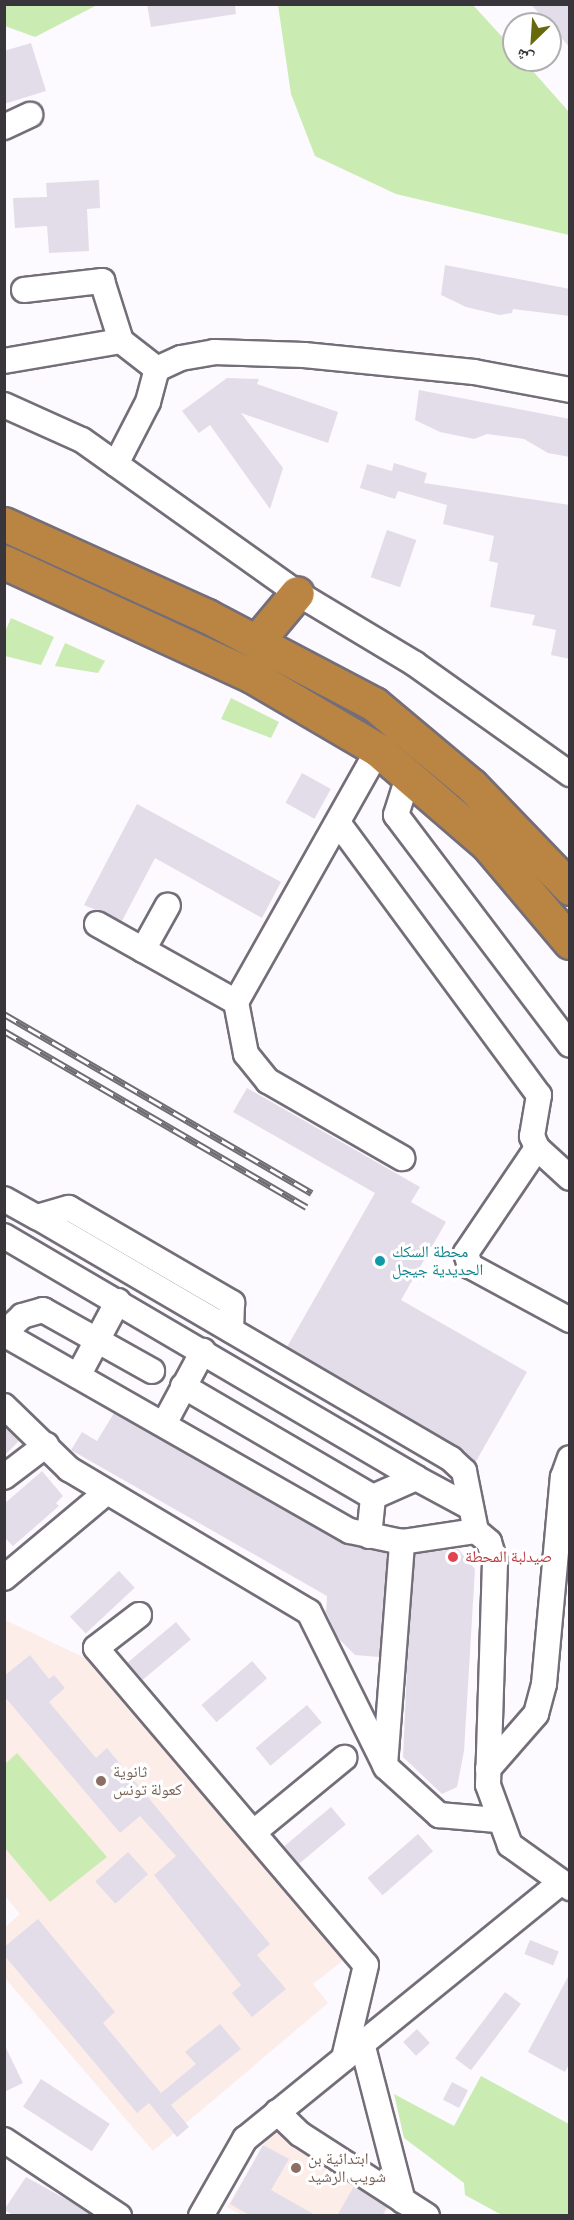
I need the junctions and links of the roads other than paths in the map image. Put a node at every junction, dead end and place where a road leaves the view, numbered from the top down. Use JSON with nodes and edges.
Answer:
{"nodes":[{"id":1,"x":30,"y":115,"type":"dead end"},
{"id":2,"x":4,"y":127,"type":"edge"},
{"id":3,"x":24,"y":290,"type":"dead end"},
{"id":4,"x":121,"y":341,"type":"junction"},
{"id":5,"x":4,"y":361,"type":"edge"},
{"id":6,"x":157,"y":369,"type":"junction"},
{"id":7,"x":570,"y":390,"type":"edge"},
{"id":8,"x":4,"y":405,"type":"edge"},
{"id":9,"x":116,"y":464,"type":"junction"},
{"id":10,"x":4,"y":524,"type":"edge"},
{"id":11,"x":4,"y":562,"type":"edge"},
{"id":12,"x":297,"y":593,"type":"junction"},
{"id":13,"x":257,"y":641,"type":"junction"},
{"id":14,"x":378,"y":750,"type":"junction"},
{"id":15,"x":409,"y":774,"type":"junction"},
{"id":16,"x":570,"y":774,"type":"edge"},
{"id":17,"x":339,"y":824,"type":"junction"},
{"id":18,"x":570,"y":888,"type":"edge"},
{"id":19,"x":168,"y":905,"type":"dead end"},
{"id":20,"x":97,"y":924,"type":"dead end"},
{"id":21,"x":570,"y":942,"type":"edge"},
{"id":22,"x":143,"y":950,"type":"junction"},
{"id":23,"x":236,"y":1002,"type":"junction"},
{"id":24,"x":570,"y":1045,"type":"edge"},
{"id":25,"x":537,"y":1148,"type":"junction"},
{"id":26,"x":402,"y":1158,"type":"dead end"},
{"id":27,"x":570,"y":1178,"type":"edge"},
{"id":28,"x":4,"y":1199,"type":"edge"},
{"id":29,"x":4,"y":1236,"type":"edge"},
{"id":30,"x":118,"y":1301,"type":"junction"},
{"id":31,"x":570,"y":1320,"type":"edge"},
{"id":32,"x":4,"y":1333,"type":"edge"},
{"id":33,"x":238,"y":1334,"type":"junction"},
{"id":34,"x":98,"y":1340,"type":"junction"},
{"id":35,"x":203,"y":1351,"type":"junction"},
{"id":36,"x":228,"y":1366,"type":"junction"},
{"id":37,"x":152,"y":1371,"type":"dead end"},
{"id":38,"x":78,"y":1376,"type":"junction"},
{"id":39,"x":183,"y":1386,"type":"junction"},
{"id":40,"x":4,"y":1406,"type":"edge"},
{"id":41,"x":164,"y":1424,"type":"junction"},
{"id":42,"x":46,"y":1445,"type":"junction"},
{"id":43,"x":569,"y":1460,"type":"edge"},
{"id":44,"x":4,"y":1477,"type":"edge"},
{"id":45,"x":416,"y":1478,"type":"junction"},
{"id":46,"x":107,"y":1492,"type":"junction"},
{"id":47,"x":374,"y":1497,"type":"junction"},
{"id":48,"x":468,"y":1506,"type":"junction"},
{"id":49,"x":476,"y":1531,"type":"junction"},
{"id":50,"x":369,"y":1536,"type":"junction"},
{"id":51,"x":402,"y":1542,"type":"junction"},
{"id":52,"x":563,"y":1552,"type":"edge"},
{"id":53,"x":4,"y":1578,"type":"edge"},
{"id":54,"x":139,"y":1614,"type":"dead end"},
{"id":55,"x":496,"y":1744,"type":"junction"},
{"id":56,"x":344,"y":1758,"type":"dead end"},
{"id":57,"x":385,"y":1765,"type":"junction"},
{"id":58,"x":497,"y":1820,"type":"junction"},
{"id":59,"x":254,"y":1832,"type":"junction"},
{"id":60,"x":565,"y":1886,"type":"edge"},
{"id":61,"x":353,"y":2051,"type":"junction"},
{"id":62,"x":277,"y":2112,"type":"junction"},
{"id":63,"x":4,"y":2140,"type":"edge"},
{"id":64,"x":403,"y":2201,"type":"junction"},
{"id":65,"x":119,"y":2216,"type":"edge"},
{"id":66,"x":201,"y":2216,"type":"edge"},
{"id":67,"x":427,"y":2216,"type":"edge"}],
"edges":[{"from":1,"to":2,"type":"street"},
{"from":3,"to":4,"type":"street"},
{"from":4,"to":5,"type":"street"},
{"from":4,"to":6,"type":"street"},
{"from":6,"to":7,"type":"street"},
{"from":6,"to":9,"type":"street"},
{"from":8,"to":9,"type":"street"},
{"from":9,"to":12,"type":"street"},
{"from":10,"to":13,"type":"highway"},
{"from":11,"to":14,"type":"highway"},
{"from":12,"to":13,"type":"highway"},
{"from":12,"to":16,"type":"street"},
{"from":13,"to":18,"type":"highway"},
{"from":14,"to":15,"type":"highway"},
{"from":14,"to":17,"type":"street"},
{"from":15,"to":21,"type":"highway"},
{"from":15,"to":24,"type":"street"},
{"from":17,"to":23,"type":"street"},
{"from":17,"to":25,"type":"street"},
{"from":19,"to":22,"type":"street"},
{"from":20,"to":22,"type":"street"},
{"from":22,"to":23,"type":"street"},
{"from":23,"to":26,"type":"street"},
{"from":25,"to":27,"type":"street"},
{"from":25,"to":31,"type":"street"},
{"from":28,"to":33,"type":"street"},
{"from":29,"to":30,"type":"street"},
{"from":30,"to":34,"type":"street"},
{"from":30,"to":35,"type":"street"},
{"from":32,"to":34,"type":"street"},
{"from":32,"to":38,"type":"street"},
{"from":33,"to":36,"type":"street"},
{"from":33,"to":48,"type":"street"},
{"from":34,"to":37,"type":"street"},
{"from":34,"to":38,"type":"street"},
{"from":35,"to":36,"type":"street"},
{"from":35,"to":39,"type":"street"},
{"from":36,"to":45,"type":"street"},
{"from":38,"to":41,"type":"street"},
{"from":39,"to":41,"type":"street"},
{"from":39,"to":47,"type":"street"},
{"from":40,"to":42,"type":"street"},
{"from":41,"to":50,"type":"street"},
{"from":42,"to":44,"type":"street"},
{"from":42,"to":46,"type":"street"},
{"from":43,"to":52,"type":"street"},
{"from":45,"to":47,"type":"street"},
{"from":45,"to":48,"type":"street"},
{"from":46,"to":53,"type":"street"},
{"from":46,"to":57,"type":"street"},
{"from":47,"to":50,"type":"street"},
{"from":48,"to":49,"type":"street"},
{"from":49,"to":51,"type":"street"},
{"from":49,"to":55,"type":"street"},
{"from":50,"to":51,"type":"street"},
{"from":51,"to":57,"type":"street"},
{"from":52,"to":55,"type":"street"},
{"from":54,"to":59,"type":"street"},
{"from":55,"to":58,"type":"street"},
{"from":56,"to":59,"type":"street"},
{"from":57,"to":58,"type":"street"},
{"from":58,"to":60,"type":"street"},
{"from":59,"to":61,"type":"street"},
{"from":60,"to":61,"type":"street"},
{"from":61,"to":62,"type":"street"},
{"from":61,"to":64,"type":"street"},
{"from":62,"to":64,"type":"street"},
{"from":62,"to":66,"type":"street"},
{"from":63,"to":65,"type":"street"},
{"from":64,"to":67,"type":"street"}]}
